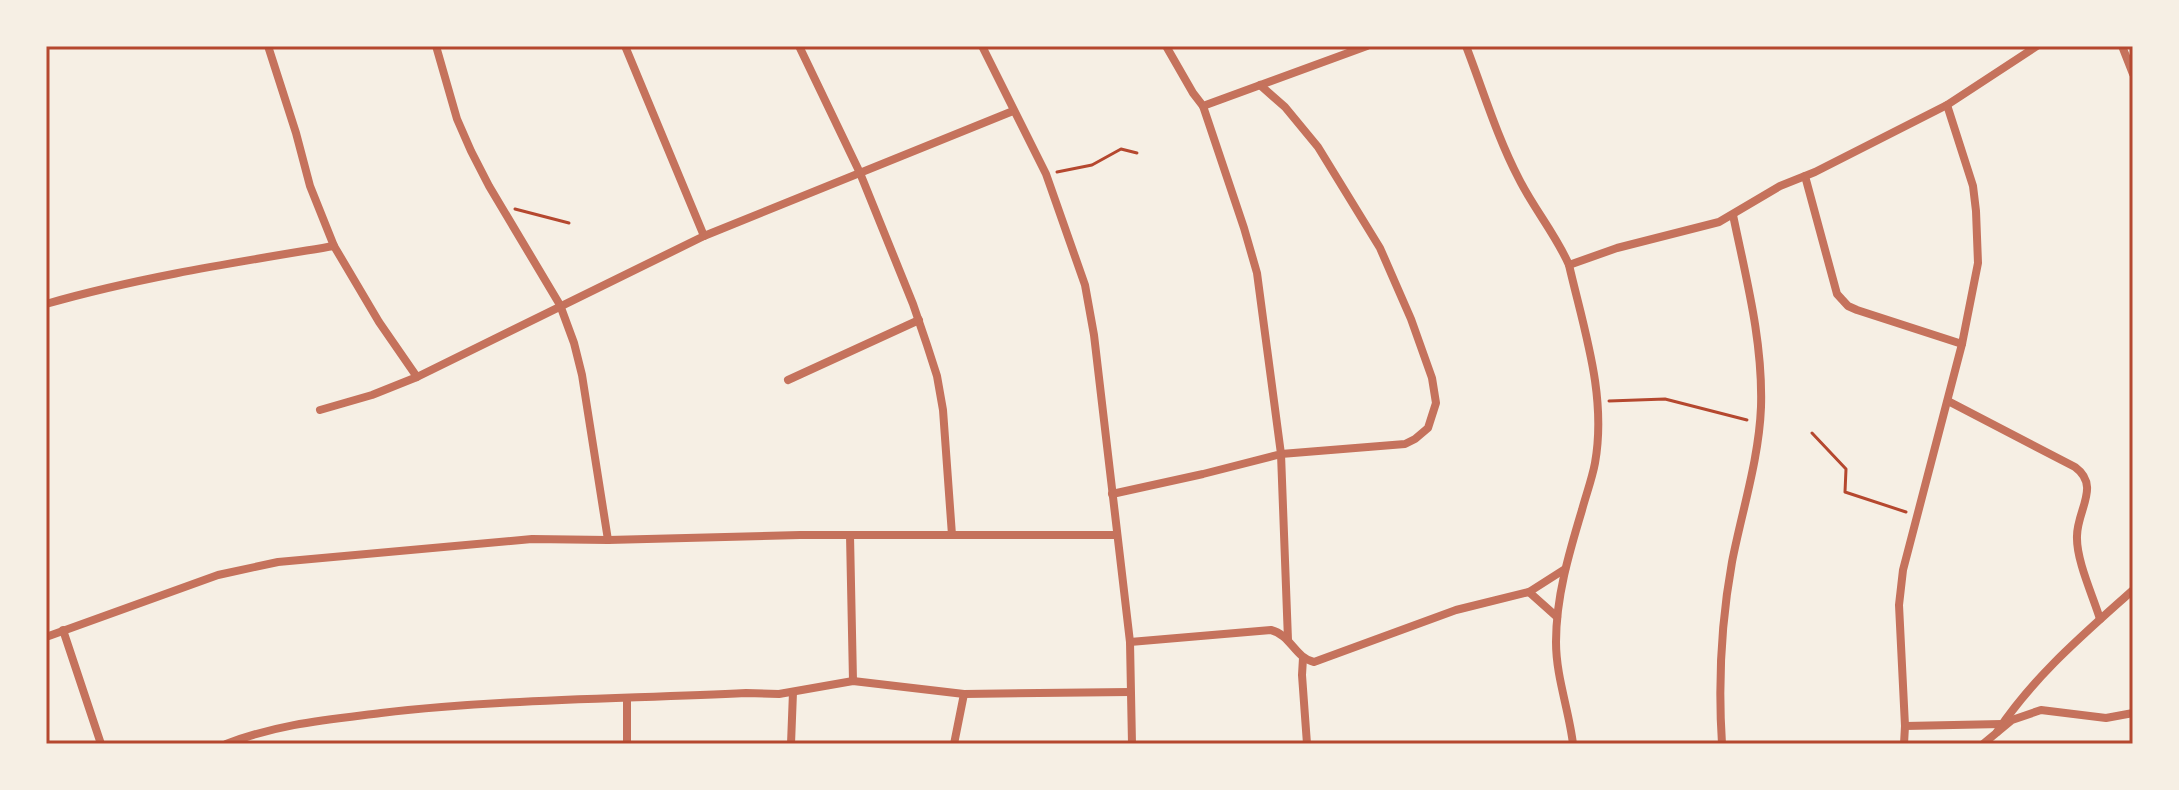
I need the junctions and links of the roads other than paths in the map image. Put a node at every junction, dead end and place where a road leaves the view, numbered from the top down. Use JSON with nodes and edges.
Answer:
{"nodes":[{"id":1,"x":268,"y":46,"type":"edge"},
{"id":2,"x":436,"y":46,"type":"edge"},
{"id":3,"x":625,"y":46,"type":"edge"},
{"id":4,"x":799,"y":46,"type":"edge"},
{"id":5,"x":982,"y":46,"type":"edge"},
{"id":6,"x":1166,"y":46,"type":"edge"},
{"id":7,"x":1367,"y":46,"type":"edge"},
{"id":8,"x":1466,"y":46,"type":"edge"},
{"id":9,"x":2037,"y":46,"type":"edge"},
{"id":10,"x":2122,"y":46,"type":"edge"},
{"id":11,"x":2133,"y":74,"type":"edge"},
{"id":12,"x":1260,"y":85,"type":"junction"},
{"id":13,"x":1947,"y":105,"type":"junction"},
{"id":14,"x":1203,"y":106,"type":"junction"},
{"id":15,"x":1013,"y":111,"type":"junction"},
{"id":16,"x":860,"y":173,"type":"junction"},
{"id":17,"x":1805,"y":176,"type":"junction"},
{"id":18,"x":1733,"y":215,"type":"junction"},
{"id":19,"x":704,"y":236,"type":"junction"},
{"id":20,"x":334,"y":246,"type":"junction"},
{"id":21,"x":1569,"y":265,"type":"junction"},
{"id":22,"x":46,"y":304,"type":"edge"},
{"id":23,"x":560,"y":305,"type":"junction"},
{"id":24,"x":919,"y":320,"type":"junction"},
{"id":25,"x":1962,"y":344,"type":"junction"},
{"id":26,"x":417,"y":377,"type":"junction"},
{"id":27,"x":788,"y":380,"type":"dead end"},
{"id":28,"x":1948,"y":401,"type":"junction"},
{"id":29,"x":320,"y":410,"type":"dead end"},
{"id":30,"x":1281,"y":454,"type":"junction"},
{"id":31,"x":1112,"y":494,"type":"junction"},
{"id":32,"x":850,"y":535,"type":"junction"},
{"id":33,"x":952,"y":535,"type":"junction"},
{"id":34,"x":1117,"y":535,"type":"junction"},
{"id":35,"x":608,"y":540,"type":"junction"},
{"id":36,"x":1565,"y":569,"type":"junction"},
{"id":37,"x":2133,"y":590,"type":"edge"},
{"id":38,"x":1529,"y":592,"type":"junction"},
{"id":39,"x":1557,"y":617,"type":"junction"},
{"id":40,"x":2100,"y":619,"type":"junction"},
{"id":41,"x":63,"y":630,"type":"junction"},
{"id":42,"x":46,"y":637,"type":"edge"},
{"id":43,"x":1288,"y":640,"type":"junction"},
{"id":44,"x":1130,"y":642,"type":"junction"},
{"id":45,"x":1303,"y":658,"type":"junction"},
{"id":46,"x":853,"y":681,"type":"junction"},
{"id":47,"x":793,"y":692,"type":"junction"},
{"id":48,"x":1130,"y":692,"type":"junction"},
{"id":49,"x":964,"y":694,"type":"junction"},
{"id":50,"x":627,"y":699,"type":"junction"},
{"id":51,"x":2133,"y":713,"type":"edge"},
{"id":52,"x":1905,"y":726,"type":"junction"},
{"id":53,"x":1999,"y":728,"type":"junction"},
{"id":54,"x":101,"y":744,"type":"edge"},
{"id":55,"x":226,"y":744,"type":"edge"},
{"id":56,"x":627,"y":744,"type":"edge"},
{"id":57,"x":791,"y":744,"type":"edge"},
{"id":58,"x":954,"y":744,"type":"edge"},
{"id":59,"x":1132,"y":744,"type":"edge"},
{"id":60,"x":1307,"y":744,"type":"edge"},
{"id":61,"x":1573,"y":744,"type":"edge"},
{"id":62,"x":1722,"y":744,"type":"edge"},
{"id":63,"x":1904,"y":744,"type":"edge"},
{"id":64,"x":1983,"y":744,"type":"edge"}],
"edges":[{"from":1,"to":20,"type":"street"},
{"from":2,"to":23,"type":"street"},
{"from":3,"to":19,"type":"street"},
{"from":4,"to":16,"type":"street"},
{"from":5,"to":15,"type":"street"},
{"from":6,"to":14,"type":"street"},
{"from":7,"to":12,"type":"street"},
{"from":8,"to":21,"type":"street"},
{"from":9,"to":13,"type":"street"},
{"from":10,"to":11,"type":"street"},
{"from":12,"to":14,"type":"street"},
{"from":12,"to":30,"type":"street"},
{"from":13,"to":17,"type":"street"},
{"from":13,"to":25,"type":"street"},
{"from":14,"to":30,"type":"street"},
{"from":15,"to":16,"type":"street"},
{"from":15,"to":31,"type":"street"},
{"from":16,"to":19,"type":"street"},
{"from":16,"to":24,"type":"street"},
{"from":17,"to":18,"type":"street"},
{"from":17,"to":25,"type":"street"},
{"from":18,"to":21,"type":"street"},
{"from":18,"to":62,"type":"street"},
{"from":19,"to":23,"type":"street"},
{"from":20,"to":22,"type":"street"},
{"from":20,"to":26,"type":"street"},
{"from":21,"to":36,"type":"street"},
{"from":23,"to":26,"type":"street"},
{"from":23,"to":35,"type":"street"},
{"from":24,"to":27,"type":"street"},
{"from":24,"to":33,"type":"street"},
{"from":25,"to":28,"type":"street"},
{"from":26,"to":29,"type":"street"},
{"from":28,"to":40,"type":"street"},
{"from":28,"to":52,"type":"street"},
{"from":30,"to":31,"type":"street"},
{"from":30,"to":43,"type":"street"},
{"from":31,"to":34,"type":"street"},
{"from":32,"to":33,"type":"street"},
{"from":32,"to":35,"type":"street"},
{"from":32,"to":46,"type":"street"},
{"from":33,"to":34,"type":"street"},
{"from":34,"to":44,"type":"street"},
{"from":35,"to":41,"type":"street"},
{"from":36,"to":38,"type":"street"},
{"from":36,"to":39,"type":"street"},
{"from":37,"to":40,"type":"street"},
{"from":38,"to":39,"type":"street"},
{"from":38,"to":45,"type":"street"},
{"from":39,"to":61,"type":"street"},
{"from":40,"to":53,"type":"street"},
{"from":41,"to":42,"type":"street"},
{"from":41,"to":54,"type":"street"},
{"from":43,"to":44,"type":"street"},
{"from":43,"to":45,"type":"street"},
{"from":44,"to":48,"type":"street"},
{"from":45,"to":60,"type":"street"},
{"from":46,"to":47,"type":"street"},
{"from":46,"to":49,"type":"street"},
{"from":47,"to":50,"type":"street"},
{"from":47,"to":57,"type":"street"},
{"from":48,"to":49,"type":"street"},
{"from":48,"to":59,"type":"street"},
{"from":49,"to":58,"type":"street"},
{"from":50,"to":55,"type":"street"},
{"from":50,"to":56,"type":"street"},
{"from":51,"to":53,"type":"street"},
{"from":52,"to":53,"type":"street"},
{"from":52,"to":63,"type":"street"},
{"from":53,"to":64,"type":"street"}]}
